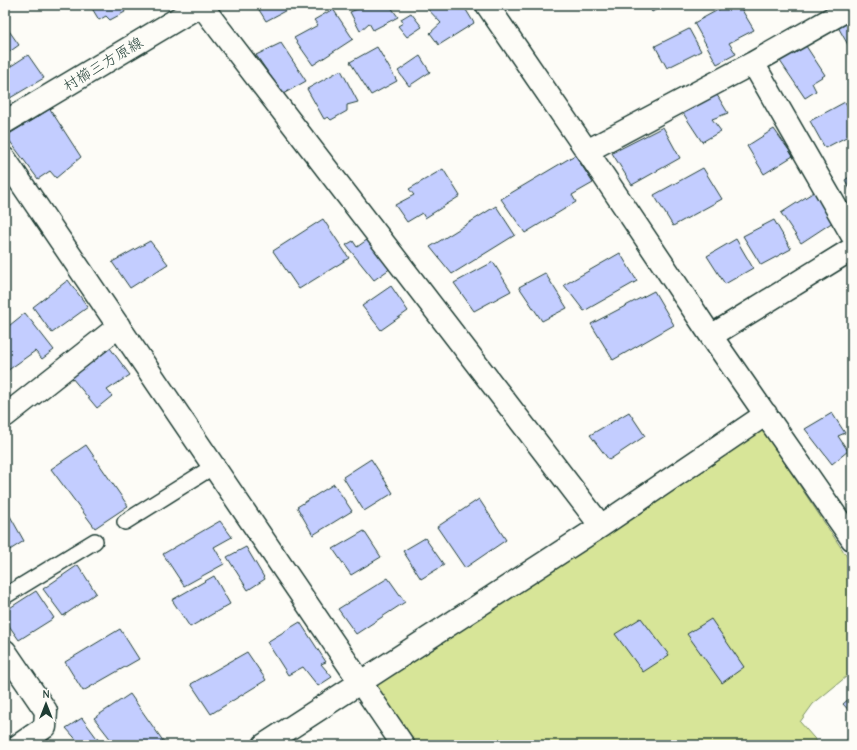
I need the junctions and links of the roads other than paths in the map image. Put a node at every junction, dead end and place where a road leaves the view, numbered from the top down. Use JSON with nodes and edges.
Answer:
{"nodes":[{"id":1,"x":201,"y":5,"type":"edge"},
{"id":2,"x":487,"y":5,"type":"edge"},
{"id":3,"x":852,"y":7,"type":"edge"},
{"id":4,"x":753,"y":63,"type":"junction"},
{"id":5,"x":5,"y":122,"type":"edge"},
{"id":6,"x":588,"y":151,"type":"junction"},
{"id":7,"x":5,"y":159,"type":"edge"},
{"id":8,"x":852,"y":235,"type":"edge"},
{"id":9,"x":852,"y":249,"type":"edge"},
{"id":10,"x":119,"y":326,"type":"junction"},
{"id":11,"x":711,"y":336,"type":"junction"},
{"id":12,"x":766,"y":414,"type":"junction"},
{"id":13,"x":5,"y":416,"type":"edge"},
{"id":14,"x":214,"y":466,"type":"junction"},
{"id":15,"x":125,"y":522,"type":"dead end"},
{"id":16,"x":601,"y":526,"type":"junction"},
{"id":17,"x":852,"y":539,"type":"edge"},
{"id":18,"x":95,"y":541,"type":"dead end"},
{"id":19,"x":5,"y":596,"type":"edge"},
{"id":20,"x":5,"y":651,"type":"edge"},
{"id":21,"x":360,"y":682,"type":"junction"},
{"id":22,"x":19,"y":745,"type":"edge"},
{"id":23,"x":264,"y":745,"type":"edge"},
{"id":24,"x":403,"y":745,"type":"edge"}],
"edges":[{"from":1,"to":5,"type":"street","name":"村櫛三方原線"},
{"from":1,"to":16,"type":"street"},
{"from":2,"to":6,"type":"street"},
{"from":3,"to":4,"type":"street"},
{"from":4,"to":6,"type":"street"},
{"from":4,"to":8,"type":"street"},
{"from":6,"to":11,"type":"street"},
{"from":7,"to":10,"type":"street"},
{"from":9,"to":11,"type":"street"},
{"from":10,"to":13,"type":"street"},
{"from":10,"to":14,"type":"street"},
{"from":11,"to":12,"type":"street"},
{"from":12,"to":16,"type":"street"},
{"from":12,"to":17,"type":"street"},
{"from":14,"to":15,"type":"lane"},
{"from":14,"to":21,"type":"street"},
{"from":16,"to":21,"type":"street"},
{"from":18,"to":19,"type":"lane"},
{"from":20,"to":22,"type":"street"},
{"from":21,"to":23,"type":"street"},
{"from":21,"to":24,"type":"street"}]}
